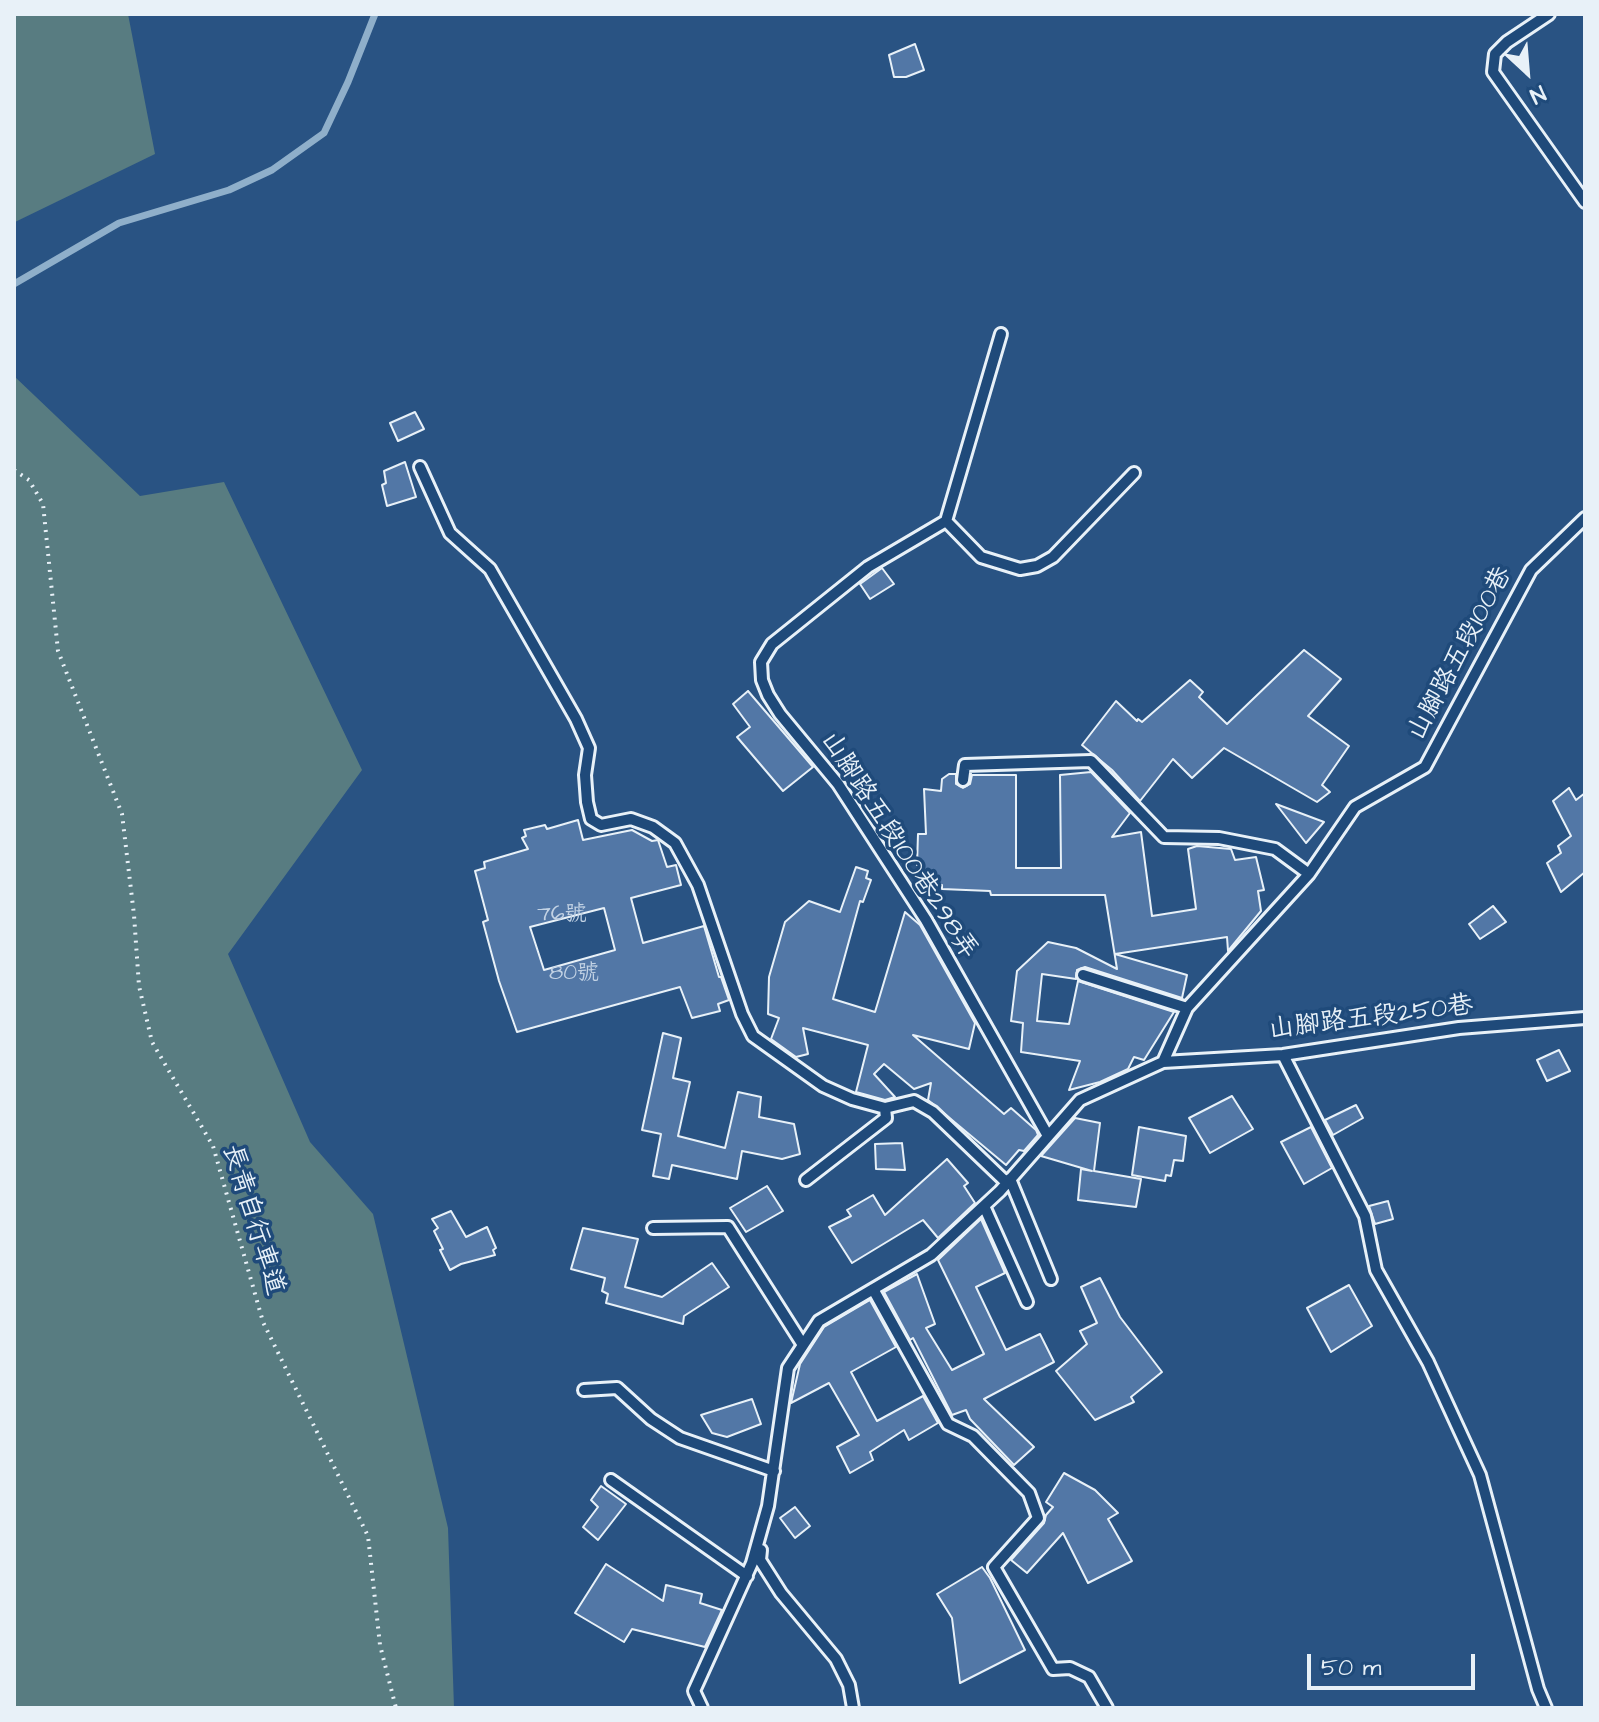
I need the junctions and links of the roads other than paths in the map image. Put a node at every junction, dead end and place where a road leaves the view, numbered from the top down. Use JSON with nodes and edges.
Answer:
{"nodes":[{"id":1,"x":1549,"y":14,"type":"edge"},
{"id":2,"x":1585,"y":202,"type":"edge"},
{"id":3,"x":1001,"y":334,"type":"dead end"},
{"id":4,"x":420,"y":467,"type":"dead end"},
{"id":5,"x":1134,"y":473,"type":"dead end"},
{"id":6,"x":1585,"y":518,"type":"edge"},
{"id":7,"x":946,"y":521,"type":"junction"},
{"id":8,"x":963,"y":780,"type":"dead end"},
{"id":9,"x":1309,"y":874,"type":"junction"},
{"id":10,"x":1083,"y":975,"type":"dead end"},
{"id":11,"x":1187,"y":1008,"type":"junction"},
{"id":12,"x":1585,"y":1018,"type":"edge"},
{"id":13,"x":1283,"y":1055,"type":"junction"},
{"id":14,"x":1163,"y":1062,"type":"junction"},
{"id":15,"x":885,"y":1108,"type":"junction"},
{"id":16,"x":1048,"y":1136,"type":"junction"},
{"id":17,"x":806,"y":1180,"type":"dead end"},
{"id":18,"x":1008,"y":1181,"type":"junction"},
{"id":19,"x":984,"y":1206,"type":"junction"},
{"id":20,"x":653,"y":1228,"type":"dead end"},
{"id":21,"x":1051,"y":1279,"type":"dead end"},
{"id":22,"x":873,"y":1289,"type":"junction"},
{"id":23,"x":1027,"y":1302,"type":"dead end"},
{"id":24,"x":803,"y":1345,"type":"junction"},
{"id":25,"x":584,"y":1390,"type":"dead end"},
{"id":26,"x":774,"y":1471,"type":"junction"},
{"id":27,"x":611,"y":1480,"type":"dead end"},
{"id":28,"x":761,"y":1532,"type":"junction"},
{"id":29,"x":747,"y":1576,"type":"junction"},
{"id":30,"x":702,"y":1708,"type":"edge"},
{"id":31,"x":853,"y":1708,"type":"edge"},
{"id":32,"x":1107,"y":1708,"type":"edge"},
{"id":33,"x":1546,"y":1708,"type":"edge"}],
"edges":[{"from":1,"to":2,"type":"lane"},
{"from":3,"to":7,"type":"lane"},
{"from":4,"to":15,"type":"lane"},
{"from":5,"to":7,"type":"lane"},
{"from":6,"to":9,"type":"lane","name":"山腳路五段100巷"},
{"from":7,"to":16,"type":"lane","name":"山腳路五段100巷298弄"},
{"from":8,"to":9,"type":"lane"},
{"from":9,"to":11,"type":"lane","name":"山腳路五段100巷"},
{"from":10,"to":11,"type":"lane"},
{"from":11,"to":14,"type":"lane","name":"山腳路五段100巷"},
{"from":12,"to":13,"type":"lane","name":"山腳路五段250巷"},
{"from":13,"to":14,"type":"lane","name":"山腳路五段250巷"},
{"from":13,"to":33,"type":"lane"},
{"from":14,"to":16,"type":"lane"},
{"from":15,"to":17,"type":"lane"},
{"from":15,"to":18,"type":"lane"},
{"from":16,"to":18,"type":"lane"},
{"from":18,"to":19,"type":"lane"},
{"from":18,"to":21,"type":"lane"},
{"from":19,"to":22,"type":"lane"},
{"from":19,"to":23,"type":"lane"},
{"from":20,"to":24,"type":"lane"},
{"from":22,"to":24,"type":"lane"},
{"from":22,"to":32,"type":"lane"},
{"from":24,"to":26,"type":"lane"},
{"from":25,"to":26,"type":"lane"},
{"from":26,"to":28,"type":"lane"},
{"from":27,"to":29,"type":"lane"},
{"from":28,"to":29,"type":"lane"},
{"from":28,"to":31,"type":"lane"},
{"from":29,"to":30,"type":"lane"}]}
